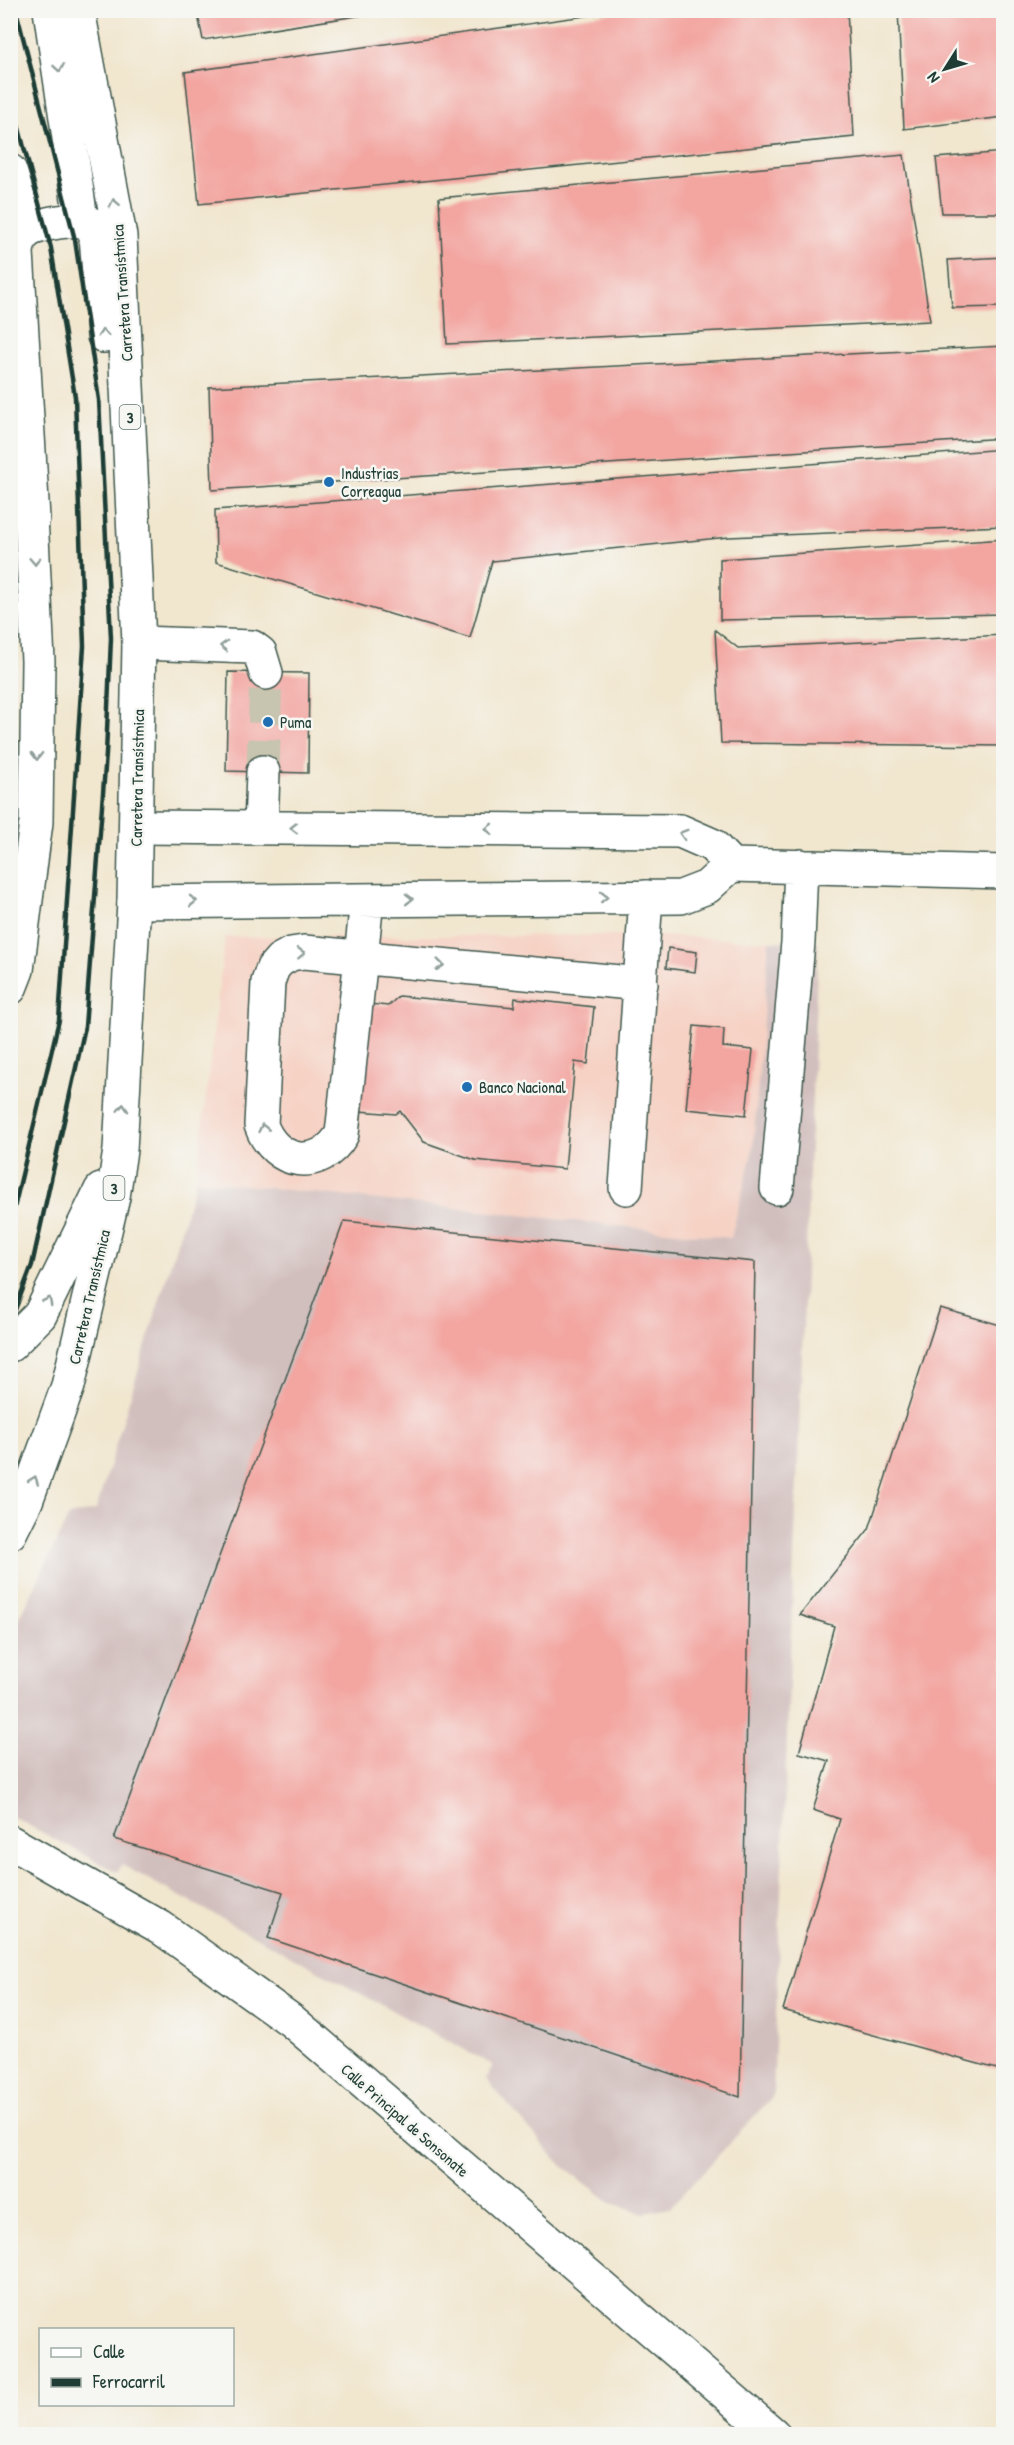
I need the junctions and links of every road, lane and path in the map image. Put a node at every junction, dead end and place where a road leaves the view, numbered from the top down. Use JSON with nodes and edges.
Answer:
{"nodes":[{"id":1,"x":50,"y":10,"type":"edge"},
{"id":2,"x":78,"y":10,"type":"edge"},
{"id":3,"x":10,"y":171,"type":"edge"},
{"id":4,"x":81,"y":219,"type":"junction"},
{"id":5,"x":28,"y":231,"type":"junction"},
{"id":6,"x":10,"y":357,"type":"edge"},
{"id":7,"x":33,"y":518,"type":"junction"},
{"id":8,"x":139,"y":643,"type":"junction"},
{"id":9,"x":266,"y":672,"type":"tunnel mouth"},
{"id":10,"x":263,"y":772,"type":"tunnel mouth"},
{"id":11,"x":136,"y":827,"type":"junction"},
{"id":12,"x":261,"y":828,"type":"junction"},
{"id":13,"x":731,"y":865,"type":"junction"},
{"id":14,"x":801,"y":866,"type":"junction"},
{"id":15,"x":1004,"y":872,"type":"edge"},
{"id":16,"x":646,"y":897,"type":"junction"},
{"id":17,"x":367,"y":900,"type":"junction"},
{"id":18,"x":134,"y":902,"type":"junction"},
{"id":19,"x":361,"y":957,"type":"junction"},
{"id":20,"x":641,"y":984,"type":"junction"},
{"id":21,"x":10,"y":988,"type":"edge"},
{"id":22,"x":120,"y":1149,"type":"junction"},
{"id":23,"x":626,"y":1188,"type":"dead end"},
{"id":24,"x":777,"y":1188,"type":"dead end"},
{"id":25,"x":10,"y":1345,"type":"edge"},
{"id":26,"x":10,"y":1533,"type":"edge"},
{"id":27,"x":10,"y":1842,"type":"edge"},
{"id":28,"x":773,"y":2434,"type":"edge"}],
"edges":[{"from":1,"to":4,"type":"main road","one_way":true},
{"from":8,"to":2,"type":"main road","name":"Carretera Transístmica","number":"3","one_way":true},
{"from":3,"to":5,"type":"main road"},
{"from":4,"to":5,"type":"main road"},
{"from":11,"to":4,"type":"main road","one_way":true},
{"from":5,"to":7,"type":"main road"},
{"from":6,"to":7,"type":"main road"},
{"from":7,"to":21,"type":"main road","one_way":true},
{"from":9,"to":8,"type":"main road","one_way":true},
{"from":8,"to":11,"type":"main road","name":"Carretera Transístmica","number":"3"},
{"from":10,"to":12,"type":"main road"},
{"from":11,"to":12,"type":"main road"},
{"from":11,"to":18,"type":"main road","name":"Carretera Transístmica","number":"3"},
{"from":13,"to":12,"type":"main road","one_way":true},
{"from":13,"to":14,"type":"main road"},
{"from":13,"to":16,"type":"main road"},
{"from":14,"to":15,"type":"main road"},
{"from":14,"to":24,"type":"main road"},
{"from":17,"to":16,"type":"main road","one_way":true},
{"from":16,"to":20,"type":"main road"},
{"from":18,"to":17,"type":"main road","one_way":true},
{"from":17,"to":19,"type":"main road"},
{"from":22,"to":18,"type":"main road","name":"Carretera Transístmica","number":"3","one_way":true},
{"from":19,"to":19,"type":"main road","one_way":true},
{"from":19,"to":20,"type":"main road","one_way":true},
{"from":20,"to":23,"type":"main road"},
{"from":25,"to":22,"type":"main road","one_way":true},
{"from":26,"to":22,"type":"main road","name":"Carretera Transístmica","number":"3","one_way":true},
{"from":27,"to":28,"type":"main road","name":"Calle Principal de Sonsonate"}]}
